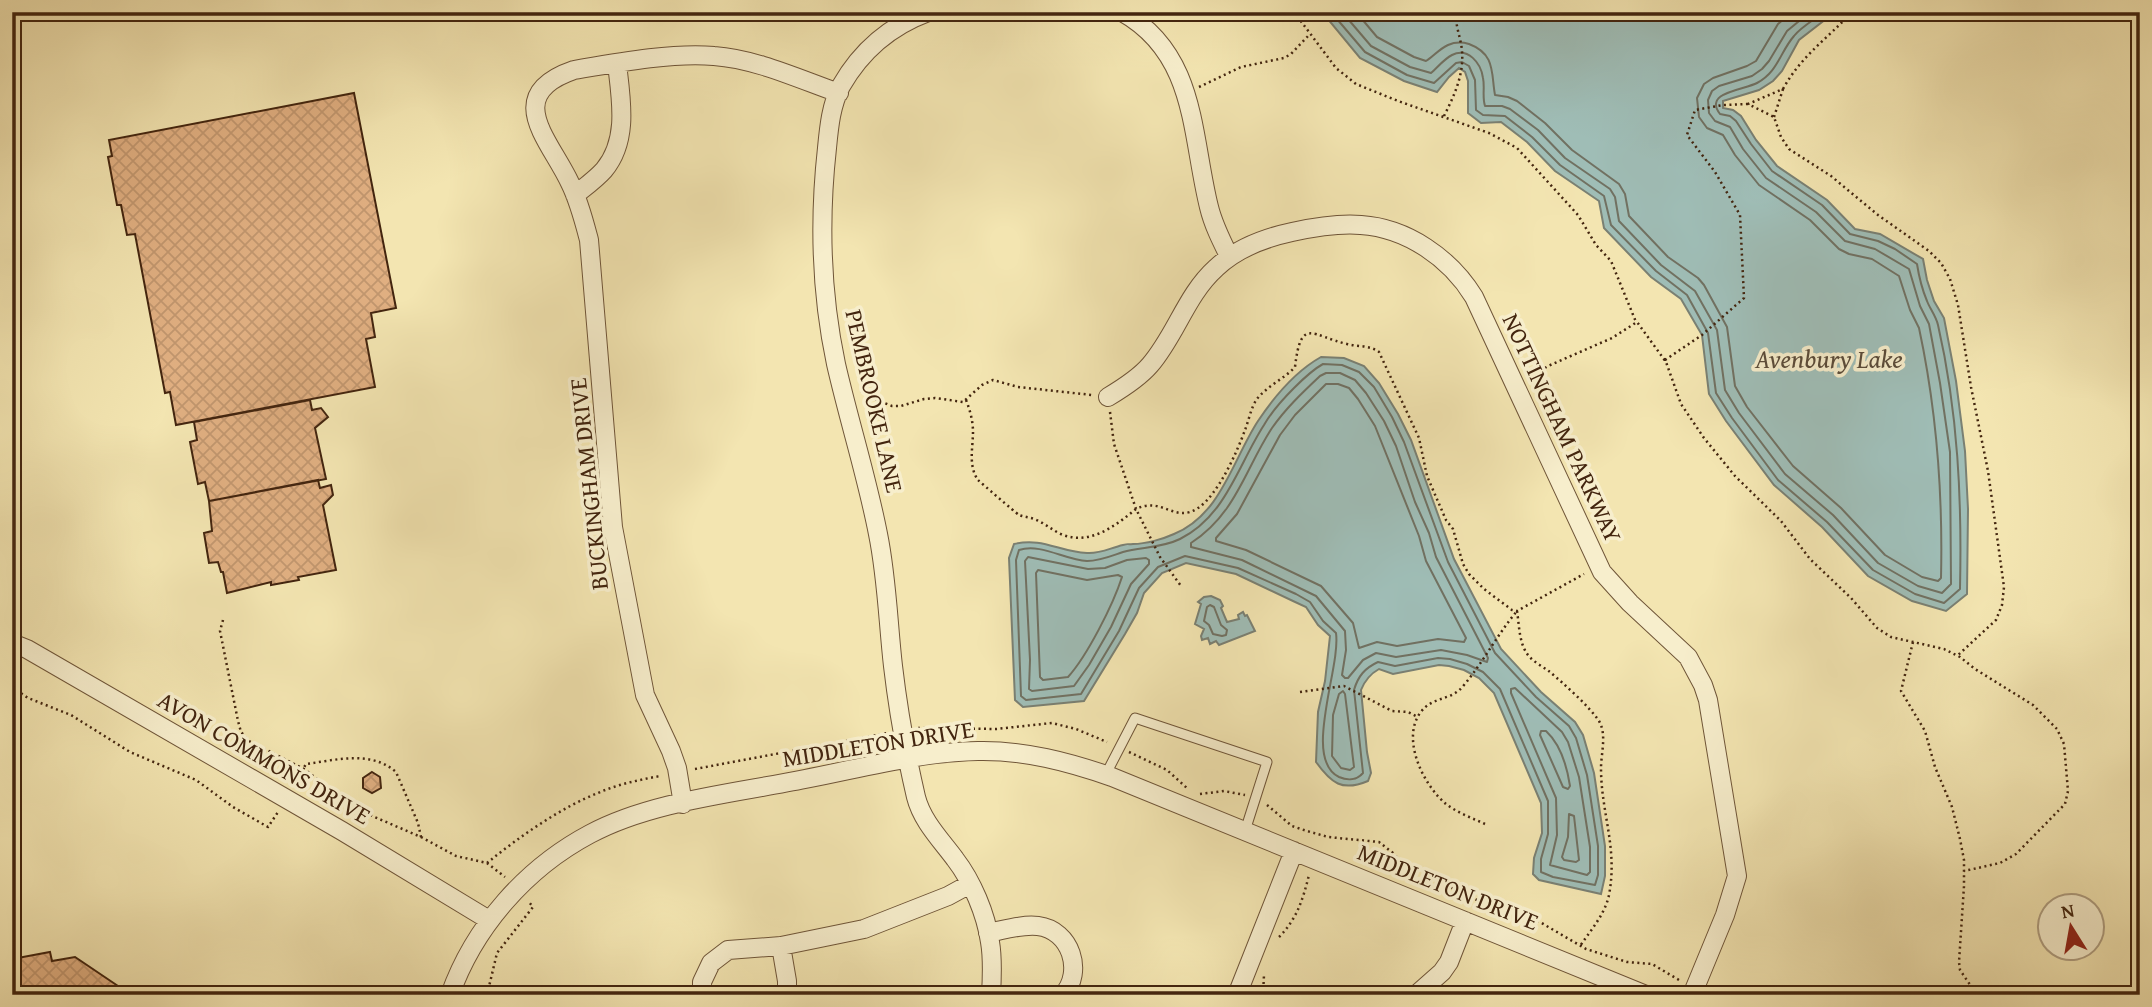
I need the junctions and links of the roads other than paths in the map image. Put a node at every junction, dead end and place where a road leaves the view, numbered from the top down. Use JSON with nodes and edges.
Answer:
{"nodes":[{"id":1,"x":928,"y":12,"type":"edge"},
{"id":2,"x":1122,"y":12,"type":"edge"},
{"id":3,"x":617,"y":64,"type":"junction"},
{"id":4,"x":839,"y":93,"type":"junction"},
{"id":5,"x":575,"y":195,"type":"junction"},
{"id":6,"x":1229,"y":256,"type":"junction"},
{"id":7,"x":1108,"y":397,"type":"road end"},
{"id":8,"x":12,"y":643,"type":"edge"},
{"id":9,"x":909,"y":759,"type":"junction"},
{"id":10,"x":1106,"y":775,"type":"junction"},
{"id":11,"x":683,"y":803,"type":"junction"},
{"id":12,"x":1245,"y":831,"type":"junction"},
{"id":13,"x":1294,"y":851,"type":"junction"},
{"id":14,"x":970,"y":884,"type":"junction"},
{"id":15,"x":489,"y":920,"type":"junction"},
{"id":16,"x":1465,"y":921,"type":"junction"},
{"id":17,"x":988,"y":933,"type":"junction"},
{"id":18,"x":781,"y":946,"type":"junction"},
{"id":19,"x":1693,"y":991,"type":"edge"},
{"id":20,"x":450,"y":995,"type":"edge"},
{"id":21,"x":702,"y":995,"type":"edge"},
{"id":22,"x":787,"y":995,"type":"edge"},
{"id":23,"x":991,"y":995,"type":"edge"},
{"id":24,"x":1063,"y":995,"type":"edge"},
{"id":25,"x":1237,"y":995,"type":"edge"},
{"id":26,"x":1416,"y":995,"type":"edge"},
{"id":27,"x":1646,"y":995,"type":"edge"}],
"edges":[{"from":1,"to":4,"type":"street","name":"PEMBROOKE LANE"},
{"from":2,"to":6,"type":"street"},
{"from":3,"to":4,"type":"street","name":"BUCKINGHAM DRIVE"},
{"from":3,"to":5,"type":"street"},
{"from":3,"to":5,"type":"street","name":"BUCKINGHAM DRIVE"},
{"from":4,"to":9,"type":"street","name":"PEMBROOKE LANE"},
{"from":5,"to":11,"type":"street","name":"BUCKINGHAM DRIVE"},
{"from":6,"to":7,"type":"street","name":"NOTTINGHAM PARKWAY"},
{"from":6,"to":19,"type":"street","name":"NOTTINGHAM PARKWAY"},
{"from":8,"to":15,"type":"street","name":"AVON COMMONS DRIVE"},
{"from":9,"to":10,"type":"street","name":"MIDDLETON DRIVE"},
{"from":9,"to":11,"type":"street","name":"MIDDLETON DRIVE"},
{"from":9,"to":14,"type":"street","name":"PEMBROOKE LANE"},
{"from":10,"to":12,"type":"street","name":"MIDDLETON DRIVE"},
{"from":10,"to":12,"type":"lane"},
{"from":11,"to":15,"type":"street","name":"MIDDLETON DRIVE"},
{"from":12,"to":13,"type":"street","name":"MIDDLETON DRIVE"},
{"from":13,"to":16,"type":"street","name":"MIDDLETON DRIVE"},
{"from":13,"to":25,"type":"street"},
{"from":14,"to":17,"type":"street","name":"PEMBROOKE LANE"},
{"from":14,"to":18,"type":"street"},
{"from":15,"to":20,"type":"street","name":"MIDDLETON DRIVE"},
{"from":16,"to":26,"type":"street"},
{"from":16,"to":27,"type":"street","name":"MIDDLETON DRIVE"},
{"from":17,"to":23,"type":"street","name":"PEMBROOKE LANE"},
{"from":17,"to":24,"type":"street"},
{"from":18,"to":21,"type":"street"},
{"from":18,"to":22,"type":"street"}]}
